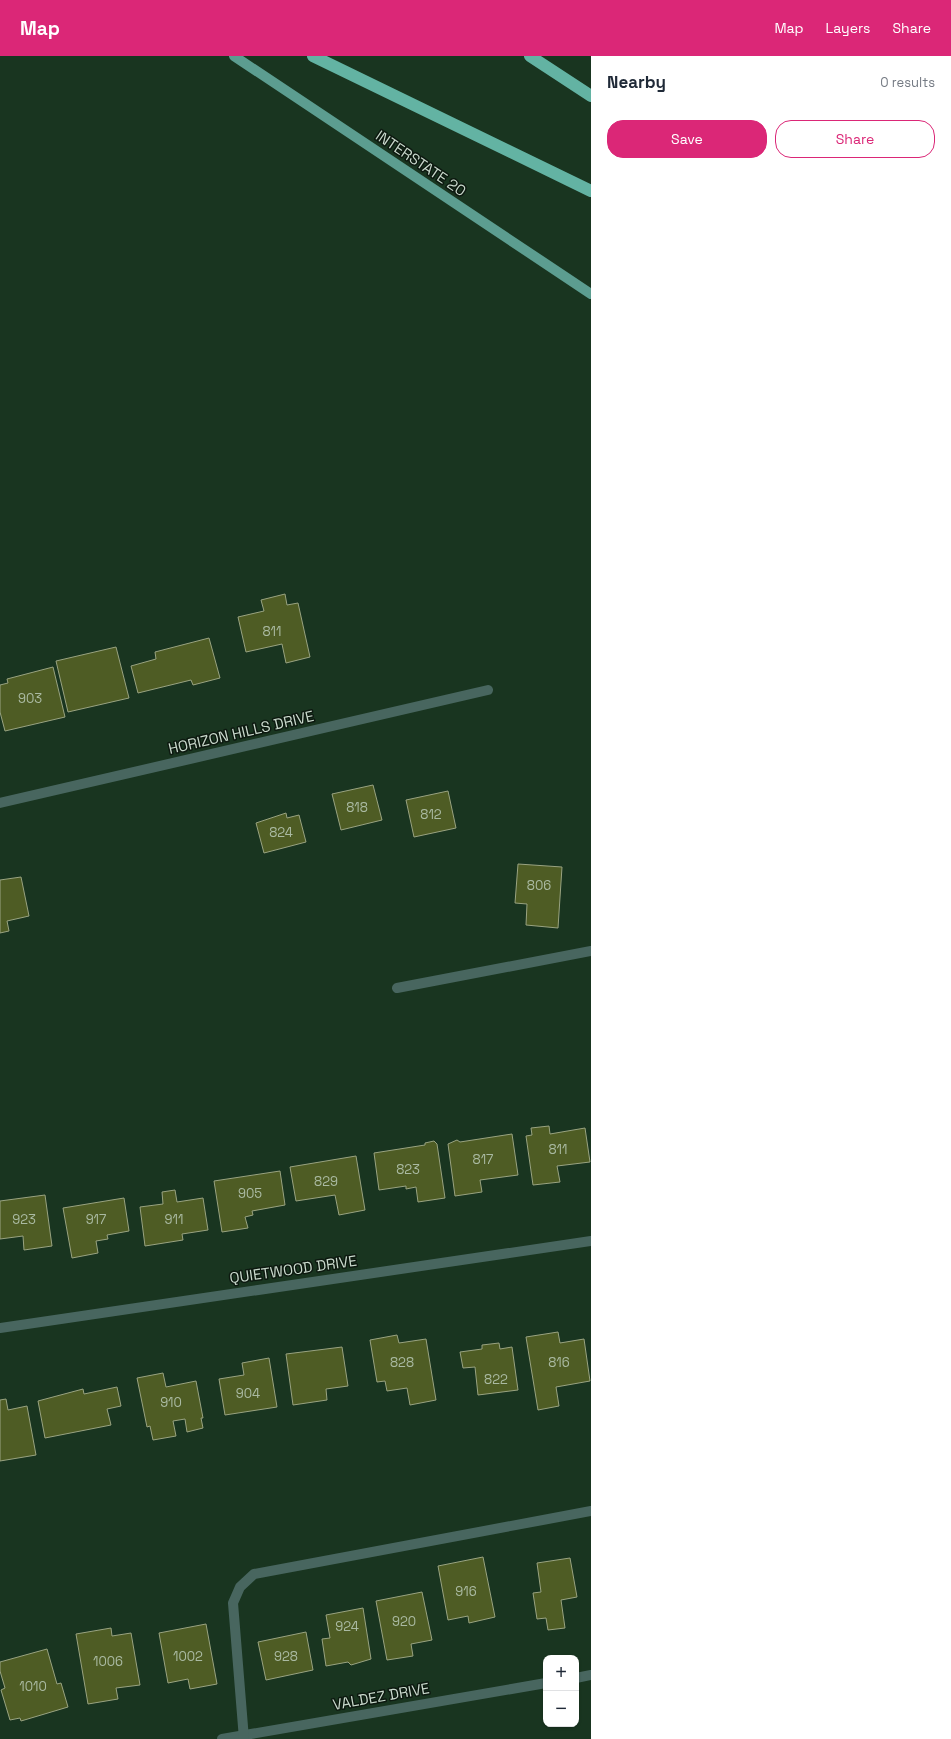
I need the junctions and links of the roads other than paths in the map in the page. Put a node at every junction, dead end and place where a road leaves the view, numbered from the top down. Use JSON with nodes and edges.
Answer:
{"nodes":[{"id":1,"x":234,"y":56,"type":"edge"},
{"id":2,"x":314,"y":56,"type":"edge"},
{"id":3,"x":530,"y":56,"type":"edge"},
{"id":4,"x":591,"y":96,"type":"edge"},
{"id":5,"x":591,"y":191,"type":"edge"},
{"id":6,"x":591,"y":294,"type":"edge"},
{"id":7,"x":488,"y":690,"type":"dead end"},
{"id":8,"x":0,"y":803,"type":"edge"},
{"id":9,"x":591,"y":951,"type":"edge"},
{"id":10,"x":397,"y":988,"type":"dead end"},
{"id":11,"x":591,"y":1241,"type":"edge"},
{"id":12,"x":0,"y":1328,"type":"edge"},
{"id":13,"x":591,"y":1511,"type":"edge"},
{"id":14,"x":591,"y":1676,"type":"edge"},
{"id":15,"x":579,"y":1678,"type":"edge"},
{"id":16,"x":543,"y":1684,"type":"edge"},
{"id":17,"x":244,"y":1737,"type":"edge"},
{"id":18,"x":222,"y":1739,"type":"edge"}],
"edges":[{"from":1,"to":6,"type":"main road","name":"INTERSTATE 20"},
{"from":2,"to":5,"type":"highway"},
{"from":3,"to":4,"type":"highway"},
{"from":7,"to":8,"type":"street","name":"HORIZON HILLS DRIVE"},
{"from":9,"to":10,"type":"street"},
{"from":11,"to":12,"type":"street","name":"QUIETWOOD DRIVE"},
{"from":13,"to":17,"type":"street"},
{"from":14,"to":15,"type":"street"},
{"from":16,"to":17,"type":"street","name":"VALDEZ DRIVE"},
{"from":17,"to":18,"type":"street","name":"VALDEZ DRIVE"}]}
